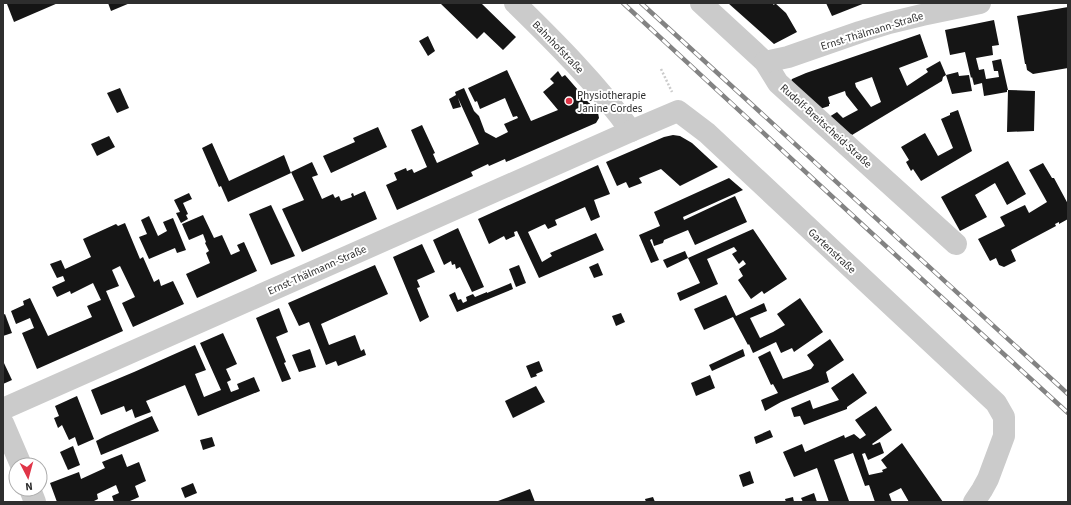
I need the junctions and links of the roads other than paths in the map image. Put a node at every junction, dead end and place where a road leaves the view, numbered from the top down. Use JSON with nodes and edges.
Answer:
{"nodes":[{"id":1,"x":515,"y":3,"type":"edge"},
{"id":2,"x":701,"y":3,"type":"edge"},
{"id":3,"x":968,"y":4,"type":"edge"},
{"id":4,"x":765,"y":62,"type":"junction"},
{"id":5,"x":631,"y":131,"type":"junction"},
{"id":6,"x":956,"y":244,"type":"dead end"},
{"id":7,"x":3,"y":409,"type":"edge"},
{"id":8,"x":3,"y":423,"type":"edge"},
{"id":9,"x":18,"y":457,"type":"edge"},
{"id":10,"x":974,"y":502,"type":"edge"}],
"edges":[{"from":1,"to":5,"type":"street","name":"Bahnhofstraße"},
{"from":2,"to":4,"type":"street","name":"Rudolf-Breitscheid-Straße"},
{"from":3,"to":4,"type":"street","name":"Ernst-Thälmann-Straße"},
{"from":4,"to":6,"type":"street","name":"Rudolf-Breitscheid-Straße"},
{"from":5,"to":7,"type":"street","name":"Ernst-Thälmann-Straße"},
{"from":5,"to":10,"type":"street","name":"Gartenstraße"},
{"from":8,"to":9,"type":"street"}]}
